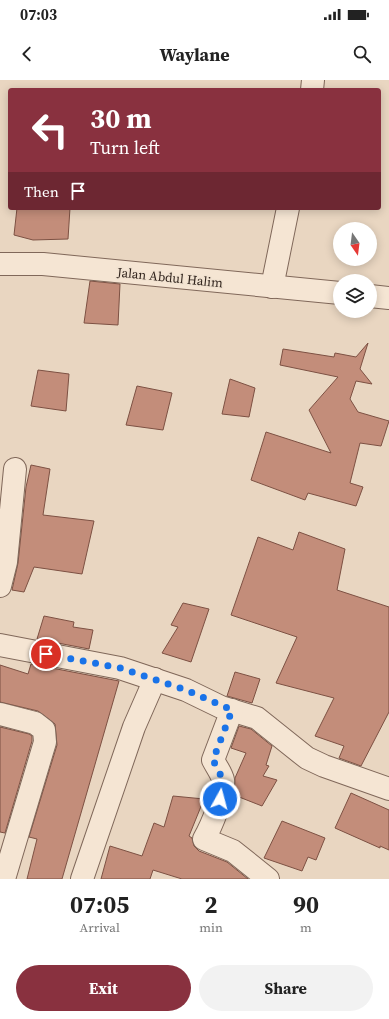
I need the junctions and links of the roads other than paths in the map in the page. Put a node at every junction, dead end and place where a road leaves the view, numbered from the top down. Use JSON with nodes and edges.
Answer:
{"nodes":[{"id":1,"x":288,"y":210,"type":"edge"},
{"id":2,"x":0,"y":264,"type":"edge"},
{"id":3,"x":272,"y":287,"type":"junction"},
{"id":4,"x":333,"y":292,"type":"edge"},
{"id":5,"x":377,"y":297,"type":"edge"},
{"id":6,"x":389,"y":298,"type":"edge"},
{"id":7,"x":15,"y":469,"type":"dead end"},
{"id":8,"x":0,"y":586,"type":"edge"},
{"id":9,"x":0,"y":645,"type":"edge"},
{"id":10,"x":155,"y":679,"type":"junction"},
{"id":11,"x":232,"y":710,"type":"junction"},
{"id":12,"x":0,"y":714,"type":"edge"},
{"id":13,"x":389,"y":789,"type":"edge"},
{"id":14,"x":4,"y":879,"type":"edge"},
{"id":15,"x":82,"y":879,"type":"edge"},
{"id":16,"x":268,"y":879,"type":"edge"}],
"edges":[{"from":1,"to":3,"type":"street"},
{"from":2,"to":3,"type":"street","name":"Jalan Abdul Halim"},
{"from":3,"to":4,"type":"street","name":"Jalan Abdul Halim"},
{"from":5,"to":6,"type":"street"},
{"from":7,"to":8,"type":"street"},
{"from":9,"to":10,"type":"street"},
{"from":10,"to":11,"type":"street"},
{"from":10,"to":15,"type":"street"},
{"from":11,"to":13,"type":"street"},
{"from":11,"to":16,"type":"street"},
{"from":12,"to":14,"type":"street"}]}
